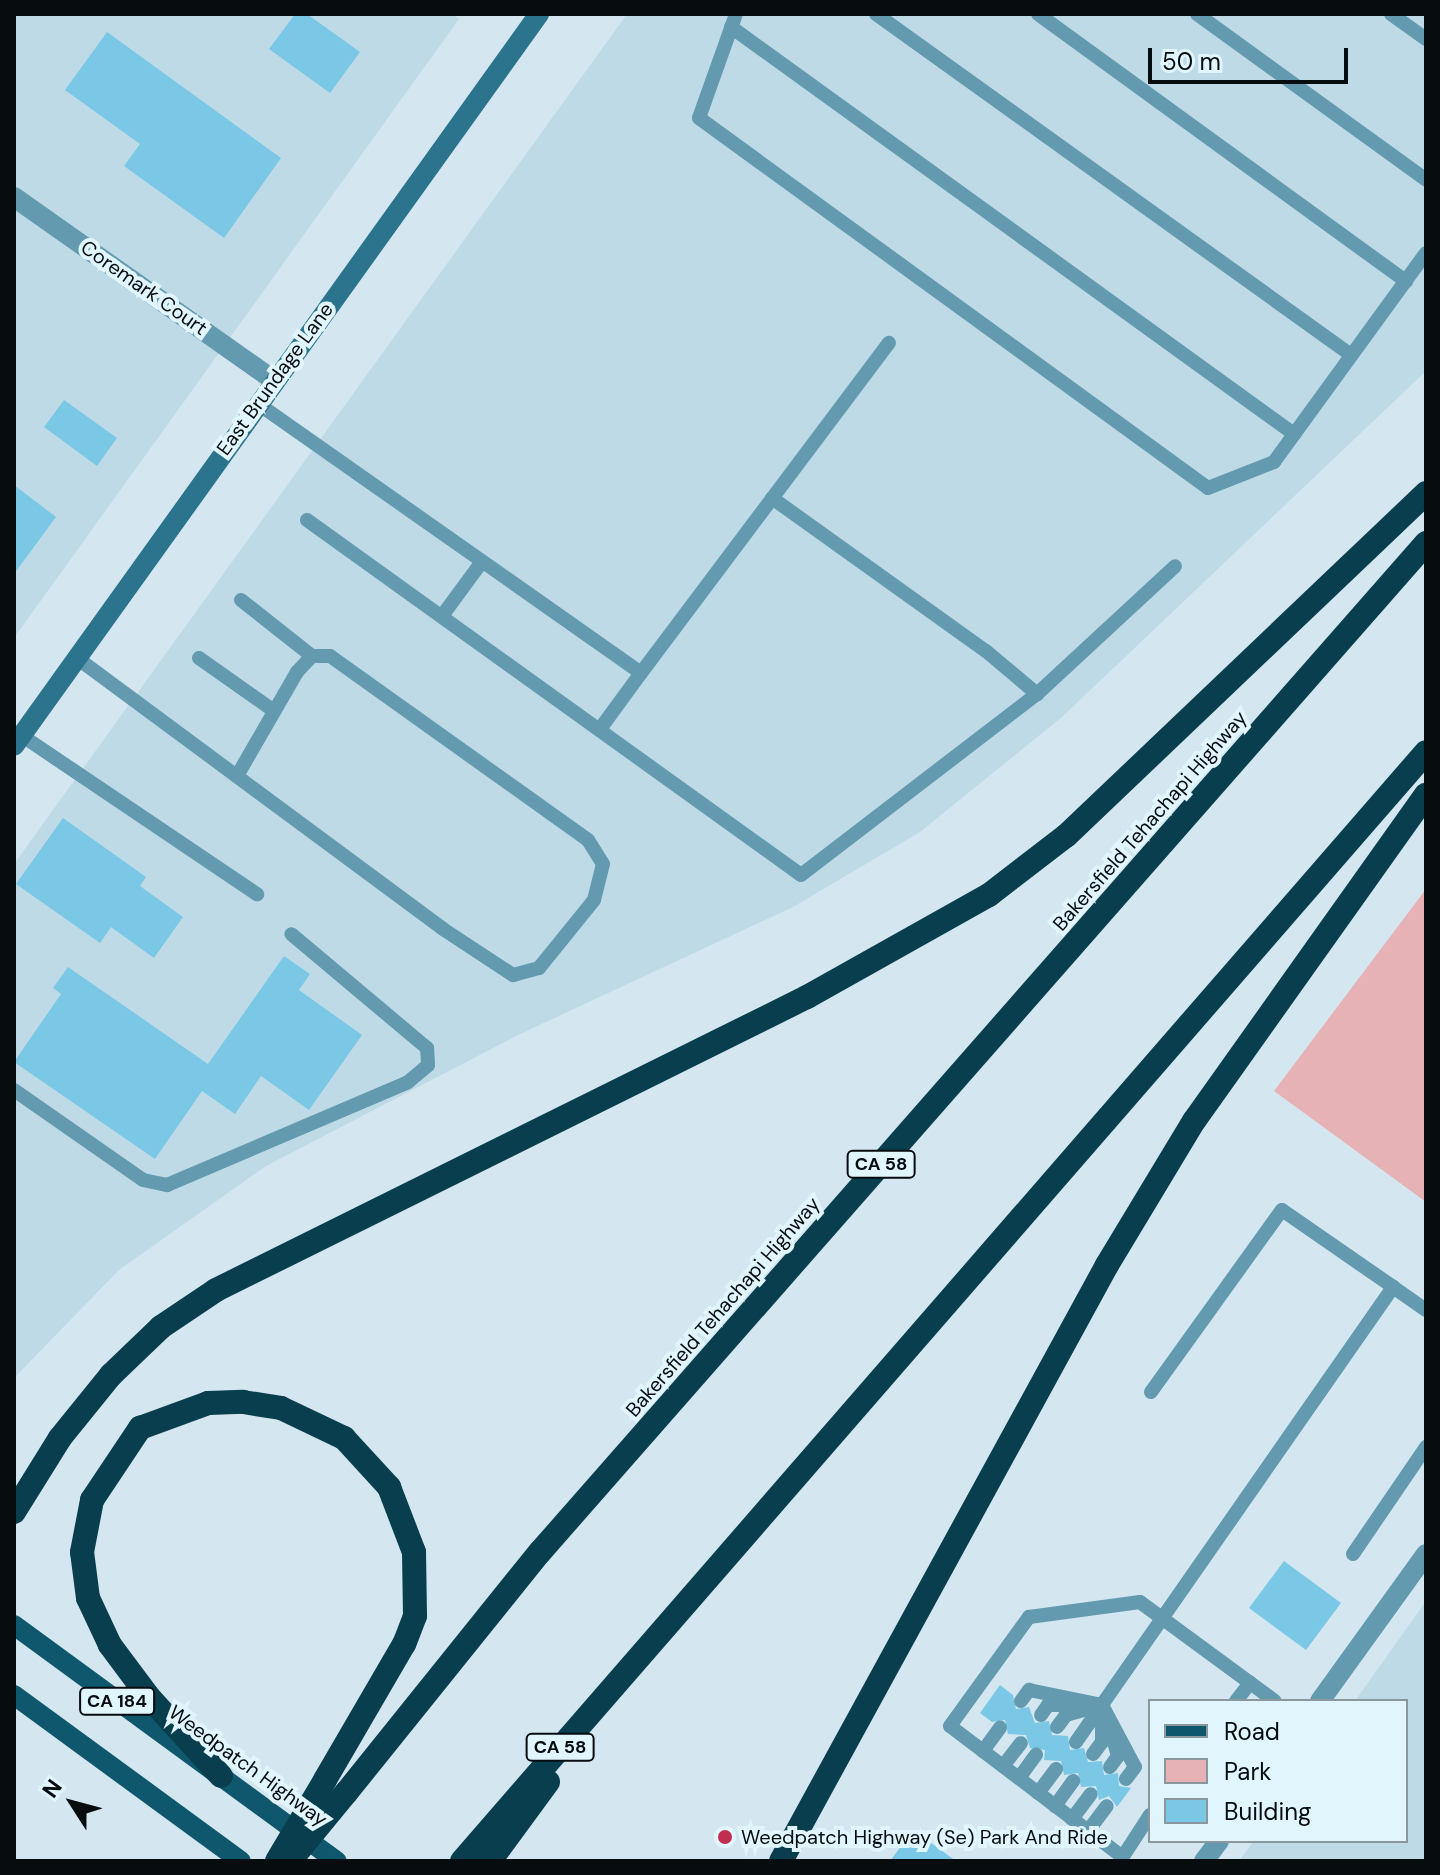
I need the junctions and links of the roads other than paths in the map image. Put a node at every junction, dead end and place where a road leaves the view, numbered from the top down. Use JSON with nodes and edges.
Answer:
{"nodes":[{"id":1,"x":539,"y":14,"type":"edge"},
{"id":2,"x":876,"y":14,"type":"edge"},
{"id":3,"x":1038,"y":14,"type":"edge"},
{"id":4,"x":1197,"y":14,"type":"edge"},
{"id":5,"x":1391,"y":14,"type":"edge"},
{"id":6,"x":733,"y":20,"type":"edge"},
{"id":7,"x":1426,"y":39,"type":"edge"},
{"id":8,"x":1426,"y":180,"type":"edge"},
{"id":9,"x":14,"y":197,"type":"edge"},
{"id":10,"x":1426,"y":253,"type":"edge"},
{"id":11,"x":1406,"y":281,"type":"junction"},
{"id":12,"x":889,"y":343,"type":"dead end"},
{"id":13,"x":1351,"y":355,"type":"junction"},
{"id":14,"x":273,"y":380,"type":"junction"},
{"id":15,"x":257,"y":403,"type":"junction"},
{"id":16,"x":1294,"y":434,"type":"junction"},
{"id":17,"x":1426,"y":493,"type":"edge"},
{"id":18,"x":772,"y":498,"type":"junction"},
{"id":19,"x":307,"y":520,"type":"dead end"},
{"id":20,"x":1426,"y":543,"type":"edge"},
{"id":21,"x":481,"y":563,"type":"junction"},
{"id":22,"x":1175,"y":566,"type":"dead end"},
{"id":23,"x":241,"y":600,"type":"dead end"},
{"id":24,"x":442,"y":616,"type":"junction"},
{"id":25,"x":312,"y":656,"type":"junction"},
{"id":26,"x":77,"y":658,"type":"junction"},
{"id":27,"x":199,"y":658,"type":"dead end"},
{"id":28,"x":641,"y":673,"type":"junction"},
{"id":29,"x":1037,"y":694,"type":"junction"},
{"id":30,"x":274,"y":711,"type":"junction"},
{"id":31,"x":600,"y":729,"type":"junction"},
{"id":32,"x":18,"y":741,"type":"edge"},
{"id":33,"x":1426,"y":752,"type":"edge"},
{"id":34,"x":237,"y":776,"type":"junction"},
{"id":35,"x":1426,"y":795,"type":"edge"},
{"id":36,"x":257,"y":894,"type":"dead end"},
{"id":37,"x":291,"y":934,"type":"dead end"},
{"id":38,"x":14,"y":1090,"type":"edge"},
{"id":39,"x":1393,"y":1287,"type":"junction"},
{"id":40,"x":1426,"y":1310,"type":"edge"},
{"id":41,"x":1151,"y":1392,"type":"dead end"},
{"id":42,"x":1426,"y":1447,"type":"edge"},
{"id":43,"x":37,"y":1471,"type":"junction"},
{"id":44,"x":14,"y":1487,"type":"edge"},
{"id":45,"x":14,"y":1512,"type":"edge"},
{"id":46,"x":1353,"y":1554,"type":"dead end"},
{"id":47,"x":1426,"y":1554,"type":"edge"},
{"id":48,"x":1163,"y":1618,"type":"junction"},
{"id":49,"x":14,"y":1625,"type":"edge"},
{"id":50,"x":658,"y":1632,"type":"junction"},
{"id":51,"x":1250,"y":1683,"type":"junction"},
{"id":52,"x":14,"y":1695,"type":"edge"},
{"id":53,"x":1238,"y":1699,"type":"edge"},
{"id":54,"x":1272,"y":1699,"type":"edge"},
{"id":55,"x":1321,"y":1699,"type":"edge"},
{"id":56,"x":1021,"y":1701,"type":"dead end"},
{"id":57,"x":1102,"y":1705,"type":"junction"},
{"id":58,"x":1041,"y":1715,"type":"dead end"},
{"id":59,"x":1057,"y":1727,"type":"dead end"},
{"id":60,"x":1000,"y":1728,"type":"dead end"},
{"id":61,"x":1076,"y":1742,"type":"dead end"},
{"id":62,"x":1021,"y":1743,"type":"dead end"},
{"id":63,"x":983,"y":1751,"type":"junction"},
{"id":64,"x":1093,"y":1754,"type":"dead end"},
{"id":65,"x":1036,"y":1755,"type":"dead end"},
{"id":66,"x":1003,"y":1766,"type":"junction"},
{"id":67,"x":1110,"y":1767,"type":"dead end"},
{"id":68,"x":1056,"y":1769,"type":"dead end"},
{"id":69,"x":221,"y":1776,"type":"junction"},
{"id":70,"x":1019,"y":1778,"type":"junction"},
{"id":71,"x":1126,"y":1779,"type":"dead end"},
{"id":72,"x":1073,"y":1781,"type":"dead end"},
{"id":73,"x":336,"y":1786,"type":"junction"},
{"id":74,"x":1038,"y":1793,"type":"junction"},
{"id":75,"x":1091,"y":1794,"type":"dead end"},
{"id":76,"x":1055,"y":1806,"type":"junction"},
{"id":77,"x":1107,"y":1806,"type":"dead end"},
{"id":78,"x":1148,"y":1818,"type":"edge"},
{"id":79,"x":1072,"y":1819,"type":"junction"},
{"id":80,"x":1088,"y":1831,"type":"junction"},
{"id":81,"x":1218,"y":1843,"type":"edge"},
{"id":82,"x":1120,"y":1858,"type":"edge"},
{"id":83,"x":241,"y":1861,"type":"edge"},
{"id":84,"x":277,"y":1861,"type":"edge"},
{"id":85,"x":289,"y":1861,"type":"edge"},
{"id":86,"x":337,"y":1861,"type":"edge"},
{"id":87,"x":462,"y":1861,"type":"edge"},
{"id":88,"x":490,"y":1861,"type":"edge"},
{"id":89,"x":781,"y":1861,"type":"edge"},
{"id":90,"x":1204,"y":1861,"type":"edge"}],
"edges":[{"from":1,"to":14,"type":"main road","name":"East Brundage Lane"},
{"from":2,"to":13,"type":"lane"},
{"from":3,"to":11,"type":"lane"},
{"from":4,"to":8,"type":"lane"},
{"from":5,"to":7,"type":"lane"},
{"from":6,"to":16,"type":"lane"},
{"from":6,"to":16,"type":"lane"},
{"from":9,"to":14,"type":"street","name":"Coremark Court"},
{"from":10,"to":11,"type":"lane"},
{"from":11,"to":13,"type":"lane"},
{"from":12,"to":18,"type":"lane"},
{"from":13,"to":16,"type":"lane"},
{"from":14,"to":15,"type":"main road","name":"East Brundage Lane"},
{"from":15,"to":21,"type":"lane"},
{"from":15,"to":26,"type":"main road","name":"East Brundage Lane"},
{"from":17,"to":43,"type":"highway"},
{"from":18,"to":28,"type":"lane"},
{"from":18,"to":29,"type":"lane"},
{"from":19,"to":24,"type":"lane"},
{"from":20,"to":73,"type":"highway","name":"Bakersfield Tehachapi Highway","number":"CA 58"},
{"from":21,"to":24,"type":"lane"},
{"from":21,"to":28,"type":"lane"},
{"from":22,"to":29,"type":"lane"},
{"from":23,"to":25,"type":"lane"},
{"from":24,"to":31,"type":"lane"},
{"from":25,"to":30,"type":"lane"},
{"from":25,"to":34,"type":"lane"},
{"from":26,"to":32,"type":"main road","name":"East Brundage Lane"},
{"from":26,"to":34,"type":"lane"},
{"from":27,"to":30,"type":"lane"},
{"from":28,"to":31,"type":"lane"},
{"from":29,"to":31,"type":"lane"},
{"from":30,"to":34,"type":"lane"},
{"from":32,"to":36,"type":"lane"},
{"from":33,"to":50,"type":"highway","number":"CA 58"},
{"from":35,"to":89,"type":"highway"},
{"from":37,"to":38,"type":"lane"},
{"from":39,"to":40,"type":"lane"},
{"from":39,"to":41,"type":"lane"},
{"from":39,"to":48,"type":"lane"},
{"from":42,"to":46,"type":"lane"},
{"from":43,"to":44,"type":"highway"},
{"from":43,"to":45,"type":"highway"},
{"from":47,"to":55,"type":"street"},
{"from":48,"to":51,"type":"lane"},
{"from":48,"to":57,"type":"lane"},
{"from":48,"to":63,"type":"lane"},
{"from":49,"to":69,"type":"main road","name":"Weedpatch Highway","number":"CA 184"},
{"from":50,"to":87,"type":"highway","number":"CA 58"},
{"from":50,"to":88,"type":"highway"},
{"from":51,"to":53,"type":"lane"},
{"from":51,"to":54,"type":"lane"},
{"from":52,"to":83,"type":"main road","number":"CA 184"},
{"from":56,"to":57,"type":"lane"},
{"from":57,"to":58,"type":"lane"},
{"from":57,"to":59,"type":"lane"},
{"from":57,"to":61,"type":"lane"},
{"from":57,"to":64,"type":"lane"},
{"from":57,"to":67,"type":"lane"},
{"from":57,"to":71,"type":"lane"},
{"from":60,"to":63,"type":"lane"},
{"from":62,"to":66,"type":"lane"},
{"from":63,"to":66,"type":"lane"},
{"from":65,"to":70,"type":"lane"},
{"from":66,"to":70,"type":"lane"},
{"from":68,"to":74,"type":"lane"},
{"from":69,"to":73,"type":"highway"},
{"from":69,"to":86,"type":"main road","name":"Weedpatch Highway","number":"CA 184"},
{"from":70,"to":74,"type":"lane"},
{"from":72,"to":76,"type":"lane"},
{"from":73,"to":84,"type":"highway","bridge":true},
{"from":73,"to":85,"type":"highway","name":"Bakersfield Tehachapi Highway","number":"CA 58","bridge":true},
{"from":74,"to":76,"type":"lane"},
{"from":75,"to":79,"type":"lane"},
{"from":76,"to":79,"type":"lane"},
{"from":77,"to":80,"type":"lane"},
{"from":78,"to":82,"type":"lane"},
{"from":79,"to":80,"type":"lane"},
{"from":80,"to":82,"type":"lane"},
{"from":81,"to":90,"type":"street"}]}
